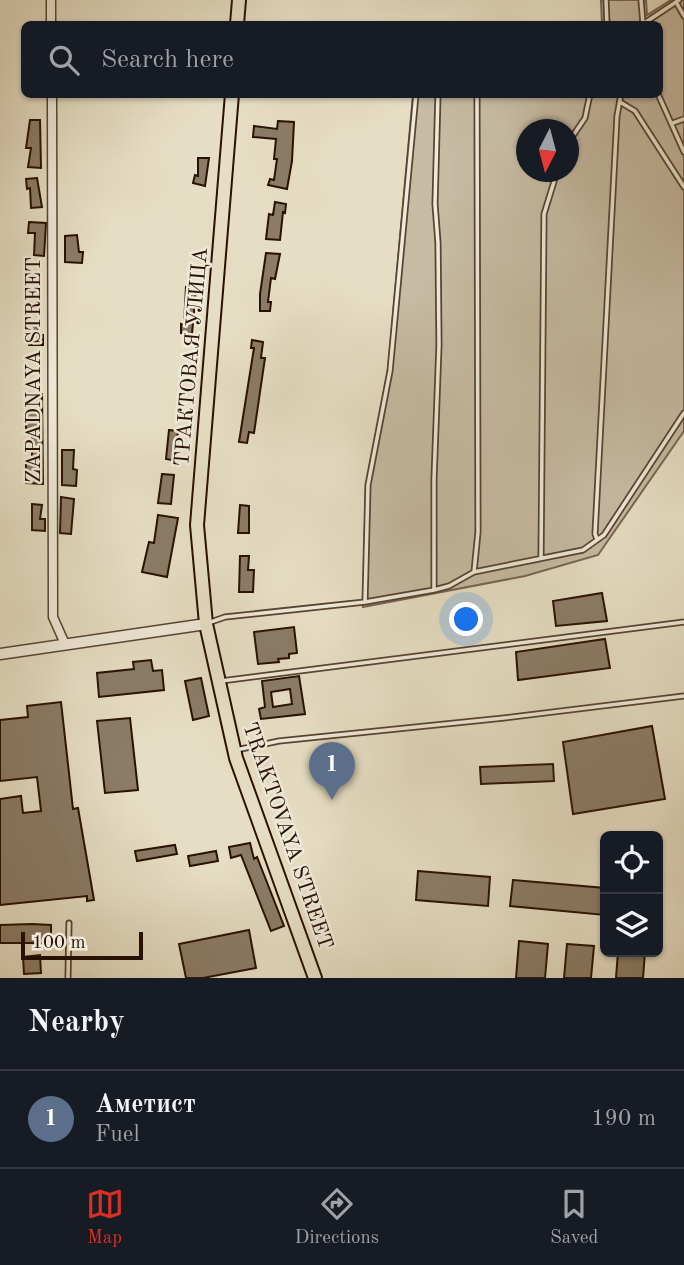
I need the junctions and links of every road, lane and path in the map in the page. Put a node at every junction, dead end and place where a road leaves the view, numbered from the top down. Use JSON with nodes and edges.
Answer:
{"nodes":[{"id":1,"x":51,"y":0,"type":"edge"},
{"id":2,"x":239,"y":0,"type":"edge"},
{"id":3,"x":606,"y":0,"type":"edge"},
{"id":4,"x":641,"y":0,"type":"edge"},
{"id":5,"x":677,"y":1,"type":"edge"},
{"id":6,"x":684,"y":16,"type":"edge"},
{"id":7,"x":51,"y":21,"type":"edge"},
{"id":8,"x":237,"y":21,"type":"edge"},
{"id":9,"x":607,"y":21,"type":"edge"},
{"id":10,"x":643,"y":21,"type":"edge"},
{"id":11,"x":647,"y":21,"type":"edge"},
{"id":12,"x":52,"y":98,"type":"edge"},
{"id":13,"x":232,"y":98,"type":"edge"},
{"id":14,"x":416,"y":98,"type":"edge"},
{"id":15,"x":438,"y":98,"type":"edge"},
{"id":16,"x":477,"y":98,"type":"edge"},
{"id":17,"x":589,"y":98,"type":"edge"},
{"id":18,"x":620,"y":98,"type":"edge"},
{"id":19,"x":660,"y":98,"type":"edge"},
{"id":20,"x":620,"y":102,"type":"junction"},
{"id":21,"x":684,"y":119,"type":"edge"},
{"id":22,"x":673,"y":123,"type":"junction"},
{"id":23,"x":579,"y":127,"type":"edge"},
{"id":24,"x":684,"y":152,"type":"edge"},
{"id":25,"x":554,"y":182,"type":"edge"},
{"id":26,"x":684,"y":187,"type":"edge"},
{"id":27,"x":684,"y":413,"type":"edge"},
{"id":28,"x":597,"y":540,"type":"junction"},
{"id":29,"x":541,"y":558,"type":"junction"},
{"id":30,"x":474,"y":572,"type":"junction"},
{"id":31,"x":434,"y":590,"type":"junction"},
{"id":32,"x":365,"y":601,"type":"junction"},
{"id":33,"x":684,"y":622,"type":"edge"},
{"id":34,"x":206,"y":624,"type":"junction"},
{"id":35,"x":65,"y":644,"type":"junction"},
{"id":36,"x":0,"y":654,"type":"edge"},
{"id":37,"x":219,"y":681,"type":"junction"},
{"id":38,"x":684,"y":696,"type":"edge"},
{"id":39,"x":234,"y":750,"type":"junction"},
{"id":40,"x":69,"y":923,"type":"dead end"},
{"id":41,"x":68,"y":978,"type":"edge"},
{"id":42,"x":316,"y":978,"type":"edge"}],
"edges":[{"from":1,"to":7,"type":"street"},
{"from":2,"to":8,"type":"main road"},
{"from":3,"to":9,"type":"lane"},
{"from":4,"to":10,"type":"lane"},
{"from":5,"to":6,"type":"lane"},
{"from":5,"to":11,"type":"lane"},
{"from":12,"to":35,"type":"street","name":"ZAPADNAYA STREET"},
{"from":13,"to":34,"type":"main road","name":"ТРАКТОВАЯ УЛИЦА"},
{"from":14,"to":32,"type":"lane"},
{"from":15,"to":31,"type":"lane"},
{"from":16,"to":30,"type":"lane"},
{"from":17,"to":23,"type":"lane"},
{"from":18,"to":20,"type":"lane"},
{"from":19,"to":22,"type":"lane"},
{"from":20,"to":26,"type":"lane"},
{"from":20,"to":28,"type":"lane"},
{"from":21,"to":22,"type":"lane"},
{"from":22,"to":24,"type":"lane"},
{"from":25,"to":29,"type":"lane"},
{"from":27,"to":28,"type":"lane"},
{"from":28,"to":29,"type":"lane"},
{"from":29,"to":30,"type":"lane"},
{"from":30,"to":31,"type":"lane"},
{"from":31,"to":32,"type":"lane"},
{"from":32,"to":34,"type":"lane"},
{"from":33,"to":37,"type":"lane"},
{"from":34,"to":35,"type":"street"},
{"from":34,"to":37,"type":"main road","name":"TRAKTOVAYA STREET"},
{"from":35,"to":36,"type":"street"},
{"from":37,"to":39,"type":"main road","name":"TRAKTOVAYA STREET"},
{"from":38,"to":39,"type":"lane"},
{"from":39,"to":42,"type":"main road","name":"TRAKTOVAYA STREET"},
{"from":40,"to":41,"type":"lane"}]}
